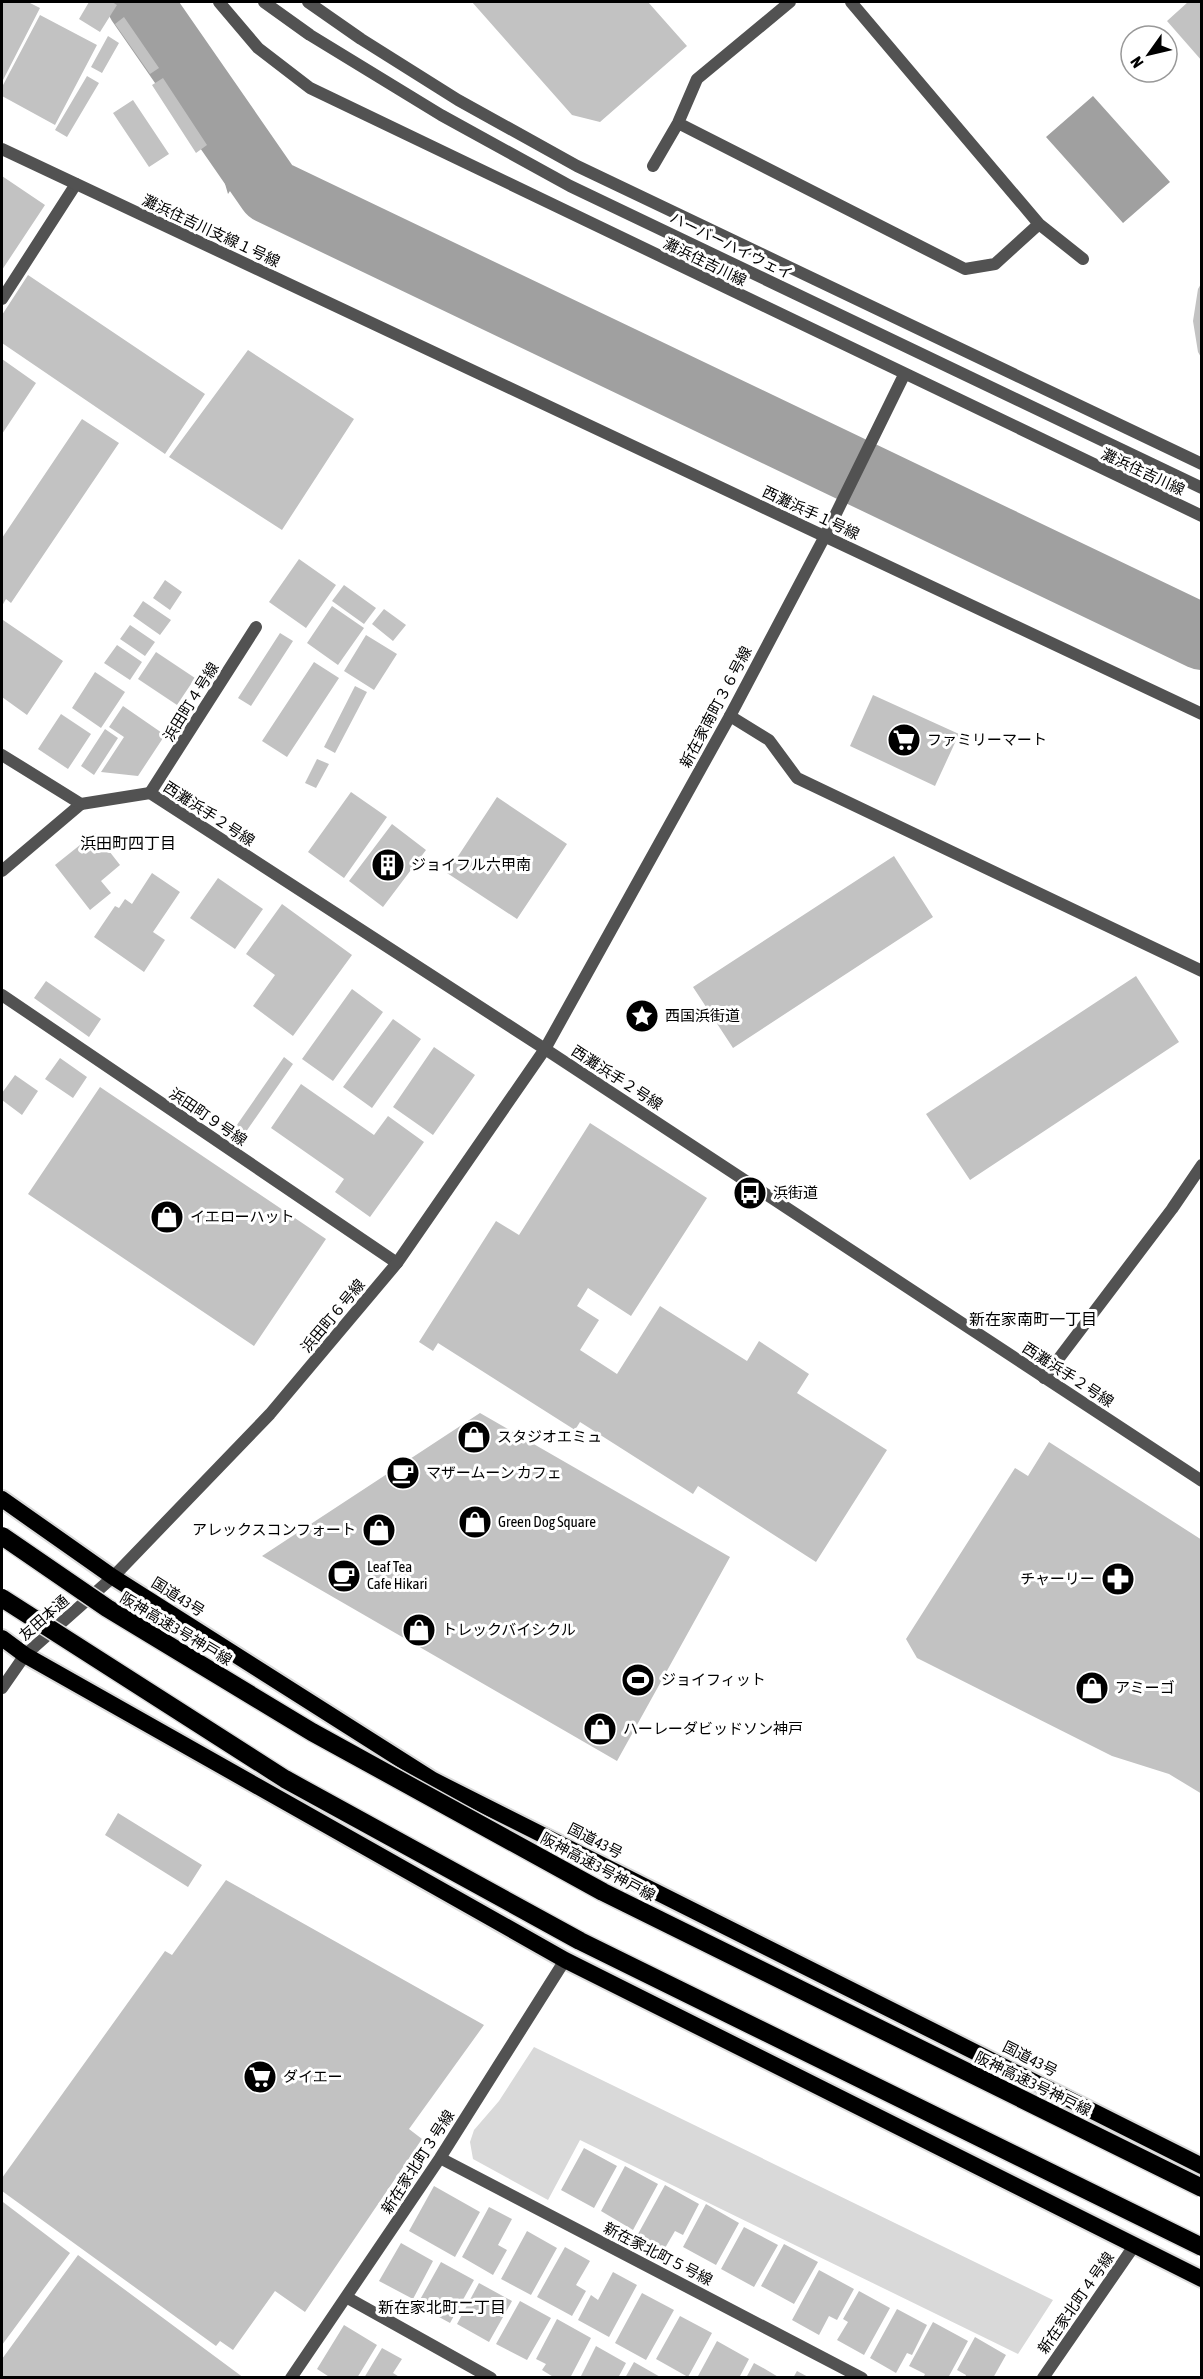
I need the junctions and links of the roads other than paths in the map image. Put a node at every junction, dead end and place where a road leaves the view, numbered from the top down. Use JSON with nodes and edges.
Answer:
{"nodes":[{"id":1,"x":219,"y":2,"type":"edge"},
{"id":2,"x":264,"y":2,"type":"edge"},
{"id":3,"x":308,"y":2,"type":"edge"},
{"id":4,"x":790,"y":2,"type":"edge"},
{"id":5,"x":851,"y":2,"type":"edge"},
{"id":6,"x":678,"y":123,"type":"junction"},
{"id":7,"x":2,"y":149,"type":"edge"},
{"id":8,"x":653,"y":166,"type":"dead end"},
{"id":9,"x":76,"y":184,"type":"junction"},
{"id":10,"x":1040,"y":224,"type":"junction"},
{"id":11,"x":1083,"y":259,"type":"dead end"},
{"id":12,"x":2,"y":299,"type":"edge"},
{"id":13,"x":408,"y":340,"type":"joint"},
{"id":14,"x":904,"y":375,"type":"junction"},
{"id":15,"x":1202,"y":464,"type":"edge"},
{"id":16,"x":1202,"y":488,"type":"edge"},
{"id":17,"x":1202,"y":516,"type":"edge"},
{"id":18,"x":825,"y":536,"type":"junction"},
{"id":19,"x":256,"y":627,"type":"dead end"},
{"id":20,"x":1202,"y":714,"type":"edge"},
{"id":21,"x":730,"y":716,"type":"junction"},
{"id":22,"x":2,"y":754,"type":"edge"},
{"id":23,"x":150,"y":793,"type":"junction"},
{"id":24,"x":81,"y":804,"type":"junction"},
{"id":25,"x":2,"y":871,"type":"edge"},
{"id":26,"x":1202,"y":971,"type":"edge"},
{"id":27,"x":2,"y":995,"type":"edge"},
{"id":28,"x":545,"y":1049,"type":"junction"},
{"id":29,"x":1202,"y":1165,"type":"edge"},
{"id":30,"x":397,"y":1263,"type":"junction"},
{"id":31,"x":1044,"y":1378,"type":"junction"},
{"id":32,"x":1202,"y":1481,"type":"edge"},
{"id":33,"x":2,"y":1499,"type":"edge"},
{"id":34,"x":2,"y":1536,"type":"edge"},
{"id":35,"x":113,"y":1578,"type":"junction"},
{"id":36,"x":2,"y":1598,"type":"edge"},
{"id":37,"x":2,"y":1638,"type":"edge"},
{"id":38,"x":25,"y":1655,"type":"junction"},
{"id":39,"x":2,"y":1688,"type":"edge"},
{"id":40,"x":565,"y":1960,"type":"junction"},
{"id":41,"x":440,"y":2158,"type":"junction"},
{"id":42,"x":1202,"y":2166,"type":"edge"},
{"id":43,"x":1202,"y":2188,"type":"edge"},
{"id":44,"x":1134,"y":2246,"type":"junction"},
{"id":45,"x":1202,"y":2247,"type":"edge"},
{"id":46,"x":1202,"y":2279,"type":"edge"},
{"id":47,"x":346,"y":2297,"type":"junction"},
{"id":48,"x":291,"y":2378,"type":"edge"},
{"id":49,"x":491,"y":2378,"type":"edge"},
{"id":50,"x":862,"y":2378,"type":"edge"},
{"id":51,"x":1043,"y":2378,"type":"edge"}],
"edges":[{"from":1,"to":14,"type":"street","name":"灘浜住吉川線"},
{"from":2,"to":16,"type":"street","name":"ハーバーハイウェイ"},
{"from":3,"to":15,"type":"street","name":"ハーバーハイウェイ"},
{"from":4,"to":6,"type":"street"},
{"from":5,"to":10,"type":"street"},
{"from":6,"to":8,"type":"street"},
{"from":6,"to":10,"type":"street"},
{"from":7,"to":9,"type":"street","name":"灘浜住吉川支線１号線"},
{"from":9,"to":12,"type":"street"},
{"from":9,"to":13,"type":"street","name":"灘浜住吉川支線１号線"},
{"from":10,"to":11,"type":"street"},
{"from":13,"to":18,"type":"street","name":"西灘浜手１号線"},
{"from":14,"to":17,"type":"street","name":"灘浜住吉川線"},
{"from":14,"to":18,"type":"street","name":"新在家南町３６号線"},
{"from":18,"to":20,"type":"street","name":"西灘浜手１号線"},
{"from":18,"to":21,"type":"street","name":"新在家南町３６号線"},
{"from":19,"to":23,"type":"street","name":"浜田町４号線"},
{"from":21,"to":26,"type":"street"},
{"from":21,"to":28,"type":"street","name":"新在家南町３６号線"},
{"from":22,"to":24,"type":"street"},
{"from":23,"to":24,"type":"street","name":"西灘浜手２号線"},
{"from":23,"to":28,"type":"street","name":"西灘浜手２号線"},
{"from":24,"to":25,"type":"street"},
{"from":27,"to":30,"type":"street","name":"浜田町９号線"},
{"from":28,"to":30,"type":"street","name":"浜田町６号線"},
{"from":28,"to":31,"type":"street","name":"西灘浜手２号線"},
{"from":29,"to":31,"type":"street"},
{"from":30,"to":35,"type":"street","name":"浜田町６号線"},
{"from":31,"to":32,"type":"street","name":"西灘浜手２号線"},
{"from":33,"to":35,"type":"highway","name":"国道43号"},
{"from":34,"to":43,"type":"highway","name":"阪神高速3号神戸線","bridge":true},
{"from":35,"to":38,"type":"street","name":"友田本通"},
{"from":35,"to":42,"type":"highway","name":"国道43号"},
{"from":36,"to":45,"type":"highway","bridge":true},
{"from":37,"to":38,"type":"highway"},
{"from":38,"to":39,"type":"street","name":"友田本通"},
{"from":38,"to":40,"type":"highway"},
{"from":40,"to":41,"type":"street","name":"新在家北町３号線"},
{"from":40,"to":44,"type":"highway"},
{"from":41,"to":47,"type":"street","name":"新在家北町３号線"},
{"from":41,"to":50,"type":"street","name":"新在家北町５号線"},
{"from":44,"to":46,"type":"highway"},
{"from":44,"to":51,"type":"street","name":"新在家北町４号線"},
{"from":47,"to":48,"type":"street","name":"新在家北町３号線"},
{"from":47,"to":49,"type":"street"}]}
